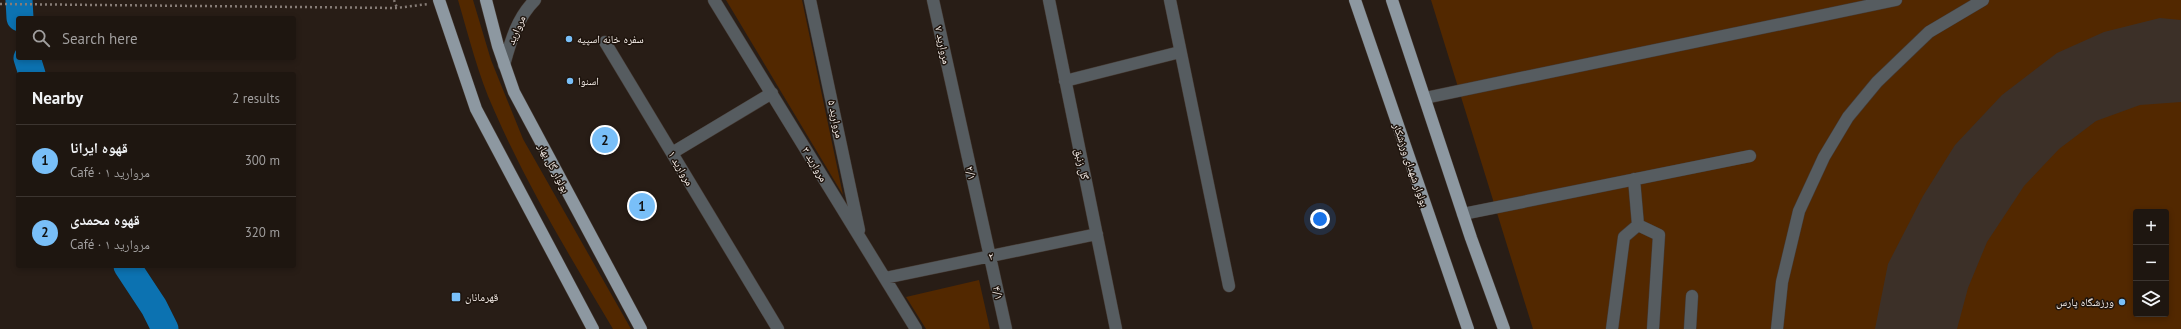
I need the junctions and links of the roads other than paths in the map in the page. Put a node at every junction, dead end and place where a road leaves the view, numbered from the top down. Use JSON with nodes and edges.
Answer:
{"nodes":[{"id":1,"x":486,"y":0,"type":"edge"},
{"id":2,"x":535,"y":0,"type":"edge"},
{"id":3,"x":714,"y":0,"type":"edge"},
{"id":4,"x":810,"y":0,"type":"edge"},
{"id":5,"x":933,"y":0,"type":"edge"},
{"id":6,"x":1049,"y":0,"type":"edge"},
{"id":7,"x":1170,"y":0,"type":"edge"},
{"id":8,"x":1355,"y":0,"type":"edge"},
{"id":9,"x":1392,"y":0,"type":"edge"},
{"id":10,"x":1896,"y":0,"type":"edge"},
{"id":11,"x":1983,"y":0,"type":"edge"},
{"id":12,"x":440,"y":1,"type":"edge"},
{"id":13,"x":605,"y":42,"type":"dead end"},
{"id":14,"x":1180,"y":52,"type":"junction"},
{"id":15,"x":504,"y":65,"type":"junction"},
{"id":16,"x":1065,"y":81,"type":"junction"},
{"id":17,"x":953,"y":91,"type":"joint"},
{"id":18,"x":772,"y":93,"type":"junction"},
{"id":19,"x":1425,"y":98,"type":"junction"},
{"id":20,"x":672,"y":152,"type":"junction"},
{"id":21,"x":1750,"y":156,"type":"dead end"},
{"id":22,"x":1634,"y":179,"type":"junction"},
{"id":23,"x":1463,"y":214,"type":"junction"},
{"id":24,"x":1638,"y":225,"type":"junction"},
{"id":25,"x":1097,"y":234,"type":"junction"},
{"id":26,"x":861,"y":238,"type":"junction"},
{"id":27,"x":990,"y":256,"type":"junction"},
{"id":28,"x":885,"y":278,"type":"junction"},
{"id":29,"x":1229,"y":286,"type":"dead end"},
{"id":30,"x":1692,"y":296,"type":"dead end"},
{"id":31,"x":594,"y":329,"type":"edge"},
{"id":32,"x":641,"y":329,"type":"edge"},
{"id":33,"x":778,"y":329,"type":"edge"},
{"id":34,"x":916,"y":329,"type":"edge"},
{"id":35,"x":1006,"y":329,"type":"edge"},
{"id":36,"x":1116,"y":329,"type":"edge"},
{"id":37,"x":1468,"y":329,"type":"edge"},
{"id":38,"x":1504,"y":329,"type":"edge"},
{"id":39,"x":1612,"y":329,"type":"edge"},
{"id":40,"x":1653,"y":329,"type":"edge"},
{"id":41,"x":1690,"y":329,"type":"edge"},
{"id":42,"x":1777,"y":329,"type":"edge"}],
"edges":[{"from":1,"to":15,"type":"main road","name":"بولوار گل بهار"},
{"from":2,"to":15,"type":"street","name":"مروارید"},
{"from":3,"to":18,"type":"street","name":"مروارید ۳"},
{"from":4,"to":26,"type":"street","name":"مروارید ۵"},
{"from":5,"to":17,"type":"street","name":"مروارید ۷"},
{"from":6,"to":16,"type":"street","name":"گل زنبق"},
{"from":7,"to":14,"type":"street"},
{"from":8,"to":37,"type":"main road","name":"بولوار شهدای ورزشکار"},
{"from":9,"to":19,"type":"main road"},
{"from":10,"to":19,"type":"street"},
{"from":11,"to":42,"type":"street"},
{"from":12,"to":31,"type":"main road"},
{"from":13,"to":20,"type":"street","name":"مروارید ۱"},
{"from":14,"to":16,"type":"street"},
{"from":14,"to":29,"type":"street"},
{"from":15,"to":32,"type":"main road","name":"بولوار گل بهار"},
{"from":16,"to":25,"type":"street","name":"گل زنبق"},
{"from":17,"to":27,"type":"street","name":"۲/۱"},
{"from":18,"to":20,"type":"street"},
{"from":18,"to":26,"type":"street","name":"مروارید ۳"},
{"from":19,"to":23,"type":"main road"},
{"from":20,"to":33,"type":"street","name":"مروارید ۱"},
{"from":21,"to":22,"type":"street"},
{"from":22,"to":23,"type":"street"},
{"from":22,"to":24,"type":"street"},
{"from":23,"to":38,"type":"main road"},
{"from":24,"to":39,"type":"street"},
{"from":24,"to":40,"type":"street"},
{"from":25,"to":27,"type":"street","name":"۲"},
{"from":25,"to":36,"type":"street","name":"گل زنبق"},
{"from":26,"to":28,"type":"street","name":"مروارید ۳"},
{"from":27,"to":28,"type":"street","name":"۲"},
{"from":27,"to":35,"type":"street","name":"۴/۱"},
{"from":28,"to":34,"type":"street","name":"مروارید ۳"},
{"from":30,"to":41,"type":"street"}]}
